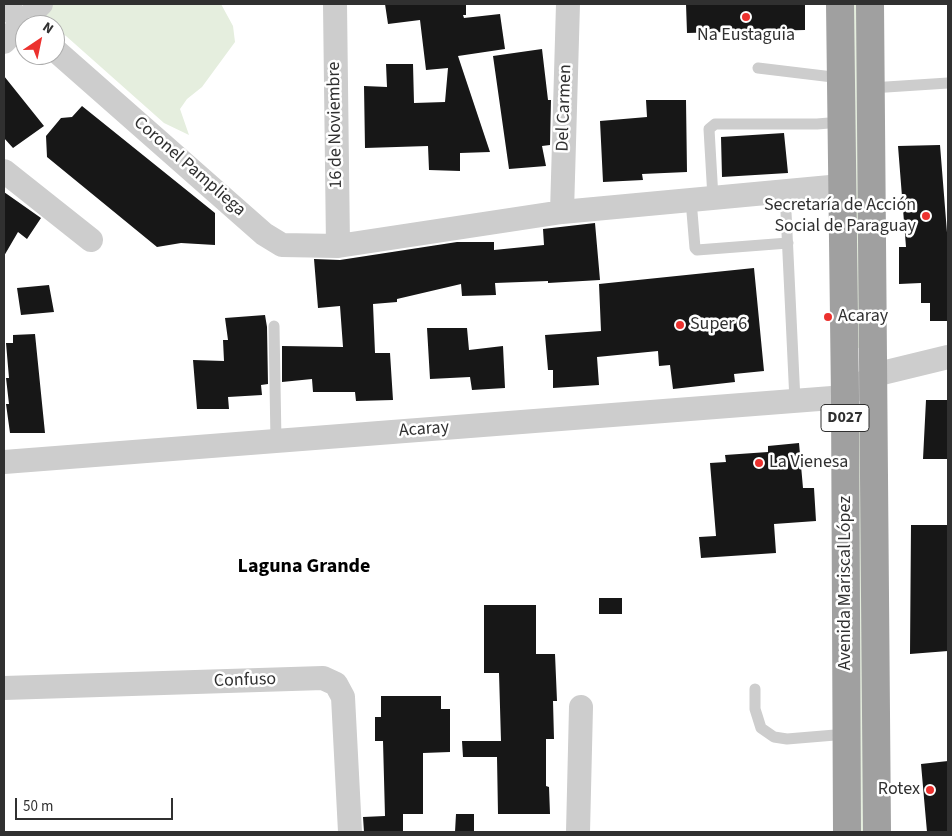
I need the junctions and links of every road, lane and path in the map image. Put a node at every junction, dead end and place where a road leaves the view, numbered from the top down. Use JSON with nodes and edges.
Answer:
{"nodes":[{"id":1,"x":41,"y":4,"type":"edge"},
{"id":2,"x":335,"y":4,"type":"edge"},
{"id":3,"x":568,"y":4,"type":"edge"},
{"id":4,"x":840,"y":4,"type":"edge"},
{"id":5,"x":870,"y":4,"type":"edge"},
{"id":6,"x":4,"y":6,"type":"edge"},
{"id":7,"x":15,"y":15,"type":"edge"},
{"id":8,"x":32,"y":15,"type":"edge"},
{"id":9,"x":15,"y":33,"type":"edge"},
{"id":10,"x":4,"y":42,"type":"edge"},
{"id":11,"x":65,"y":59,"type":"edge"},
{"id":12,"x":758,"y":68,"type":"dead end"},
{"id":13,"x":840,"y":78,"type":"junction"},
{"id":14,"x":948,"y":83,"type":"edge"},
{"id":15,"x":871,"y":88,"type":"junction"},
{"id":16,"x":841,"y":122,"type":"junction"},
{"id":17,"x":4,"y":171,"type":"edge"},
{"id":18,"x":841,"y":186,"type":"junction"},
{"id":19,"x":785,"y":191,"type":"junction"},
{"id":20,"x":702,"y":199,"type":"junction"},
{"id":21,"x":562,"y":212,"type":"junction"},
{"id":22,"x":91,"y":240,"type":"dead end"},
{"id":23,"x":788,"y":243,"type":"junction"},
{"id":24,"x":338,"y":246,"type":"junction"},
{"id":25,"x":274,"y":326,"type":"dead end"},
{"id":26,"x":948,"y":357,"type":"edge"},
{"id":27,"x":874,"y":375,"type":"junction"},
{"id":28,"x":845,"y":397,"type":"junction"},
{"id":29,"x":795,"y":401,"type":"junction"},
{"id":30,"x":276,"y":441,"type":"junction"},
{"id":31,"x":4,"y":462,"type":"edge"},
{"id":32,"x":4,"y":688,"type":"edge"},
{"id":33,"x":755,"y":689,"type":"dead end"},
{"id":34,"x":581,"y":707,"type":"dead end"},
{"id":35,"x":846,"y":734,"type":"junction"},
{"id":36,"x":350,"y":832,"type":"edge"},
{"id":37,"x":578,"y":832,"type":"edge"},
{"id":38,"x":847,"y":832,"type":"edge"},
{"id":39,"x":877,"y":832,"type":"edge"}],
"edges":[{"from":1,"to":8,"type":"street"},
{"from":2,"to":24,"type":"street","name":"16 de Noviembre"},
{"from":3,"to":21,"type":"street","name":"Del Carmen"},
{"from":4,"to":13,"type":"highway","name":"Avenida Mariscal López","number":"D027"},
{"from":5,"to":15,"type":"highway","name":"Avenida Mariscal López","number":"D027"},
{"from":6,"to":7,"type":"street"},
{"from":9,"to":10,"type":"street"},
{"from":11,"to":24,"type":"street","name":"Coronel Pampliega"},
{"from":12,"to":13,"type":"lane"},
{"from":13,"to":16,"type":"highway","name":"Avenida Mariscal López","number":"D027"},
{"from":14,"to":15,"type":"lane"},
{"from":15,"to":27,"type":"highway","name":"Avenida Mariscal López","number":"D027"},
{"from":16,"to":18,"type":"highway","name":"Avenida Mariscal López","number":"D027"},
{"from":16,"to":20,"type":"lane"},
{"from":17,"to":22,"type":"street"},
{"from":18,"to":19,"type":"street","name":"Coronel Pampliega"},
{"from":18,"to":28,"type":"highway","name":"Avenida Mariscal López","number":"D027"},
{"from":19,"to":20,"type":"street","name":"Coronel Pampliega"},
{"from":19,"to":23,"type":"lane"},
{"from":20,"to":21,"type":"street","name":"Coronel Pampliega"},
{"from":20,"to":23,"type":"lane"},
{"from":21,"to":24,"type":"street","name":"Coronel Pampliega"},
{"from":23,"to":29,"type":"lane"},
{"from":25,"to":30,"type":"lane"},
{"from":26,"to":27,"type":"street"},
{"from":27,"to":28,"type":"street"},
{"from":27,"to":39,"type":"highway","name":"Avenida Mariscal López","number":"D027"},
{"from":28,"to":29,"type":"street","name":"Acaray"},
{"from":28,"to":35,"type":"highway","name":"Avenida Mariscal López","number":"D027"},
{"from":29,"to":30,"type":"street","name":"Acaray"},
{"from":30,"to":31,"type":"street","name":"Acaray"},
{"from":32,"to":36,"type":"street","name":"Confuso"},
{"from":33,"to":35,"type":"lane"},
{"from":34,"to":37,"type":"street"},
{"from":35,"to":38,"type":"highway","name":"Avenida Mariscal López","number":"D027"}]}
